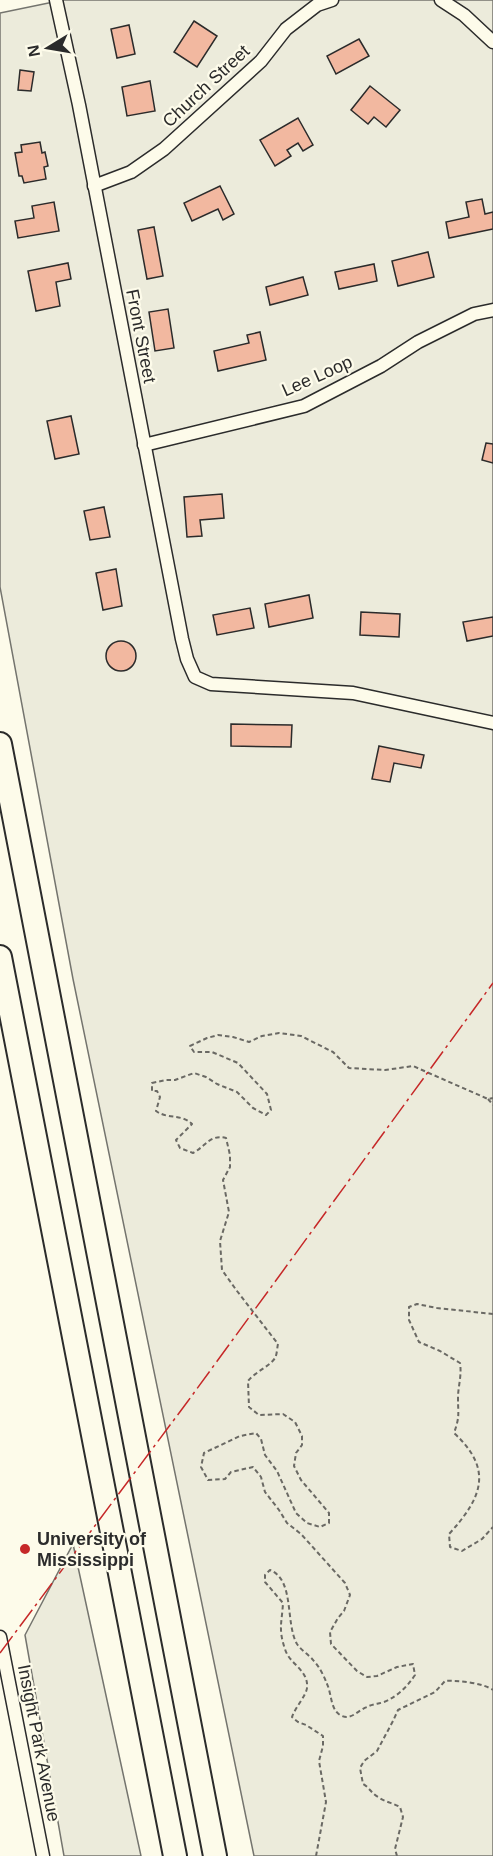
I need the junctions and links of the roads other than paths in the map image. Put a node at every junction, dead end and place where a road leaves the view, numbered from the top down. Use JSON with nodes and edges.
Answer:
{"nodes":[{"id":1,"x":56,"y":0,"type":"edge"},
{"id":2,"x":332,"y":0,"type":"edge"},
{"id":3,"x":441,"y":0,"type":"edge"},
{"id":4,"x":493,"y":42,"type":"edge"},
{"id":5,"x":94,"y":186,"type":"junction"},
{"id":6,"x":493,"y":310,"type":"edge"},
{"id":7,"x":144,"y":445,"type":"junction"},
{"id":8,"x":493,"y":723,"type":"edge"},
{"id":9,"x":0,"y":744,"type":"edge"},
{"id":10,"x":0,"y":957,"type":"edge"},
{"id":11,"x":0,"y":1637,"type":"edge"},
{"id":12,"x":43,"y":1856,"type":"edge"},
{"id":13,"x":175,"y":1856,"type":"edge"},
{"id":14,"x":215,"y":1856,"type":"edge"}],
"edges":[{"from":1,"to":5,"type":"street","name":"Front Street"},
{"from":2,"to":5,"type":"street","name":"Church Street"},
{"from":3,"to":4,"type":"street"},
{"from":5,"to":7,"type":"street","name":"Front Street"},
{"from":6,"to":7,"type":"street","name":"Lee Loop"},
{"from":7,"to":8,"type":"street","name":"Front Street"},
{"from":9,"to":14,"type":"highway"},
{"from":10,"to":13,"type":"highway"},
{"from":11,"to":12,"type":"street","name":"Insight Park Avenue"}]}
